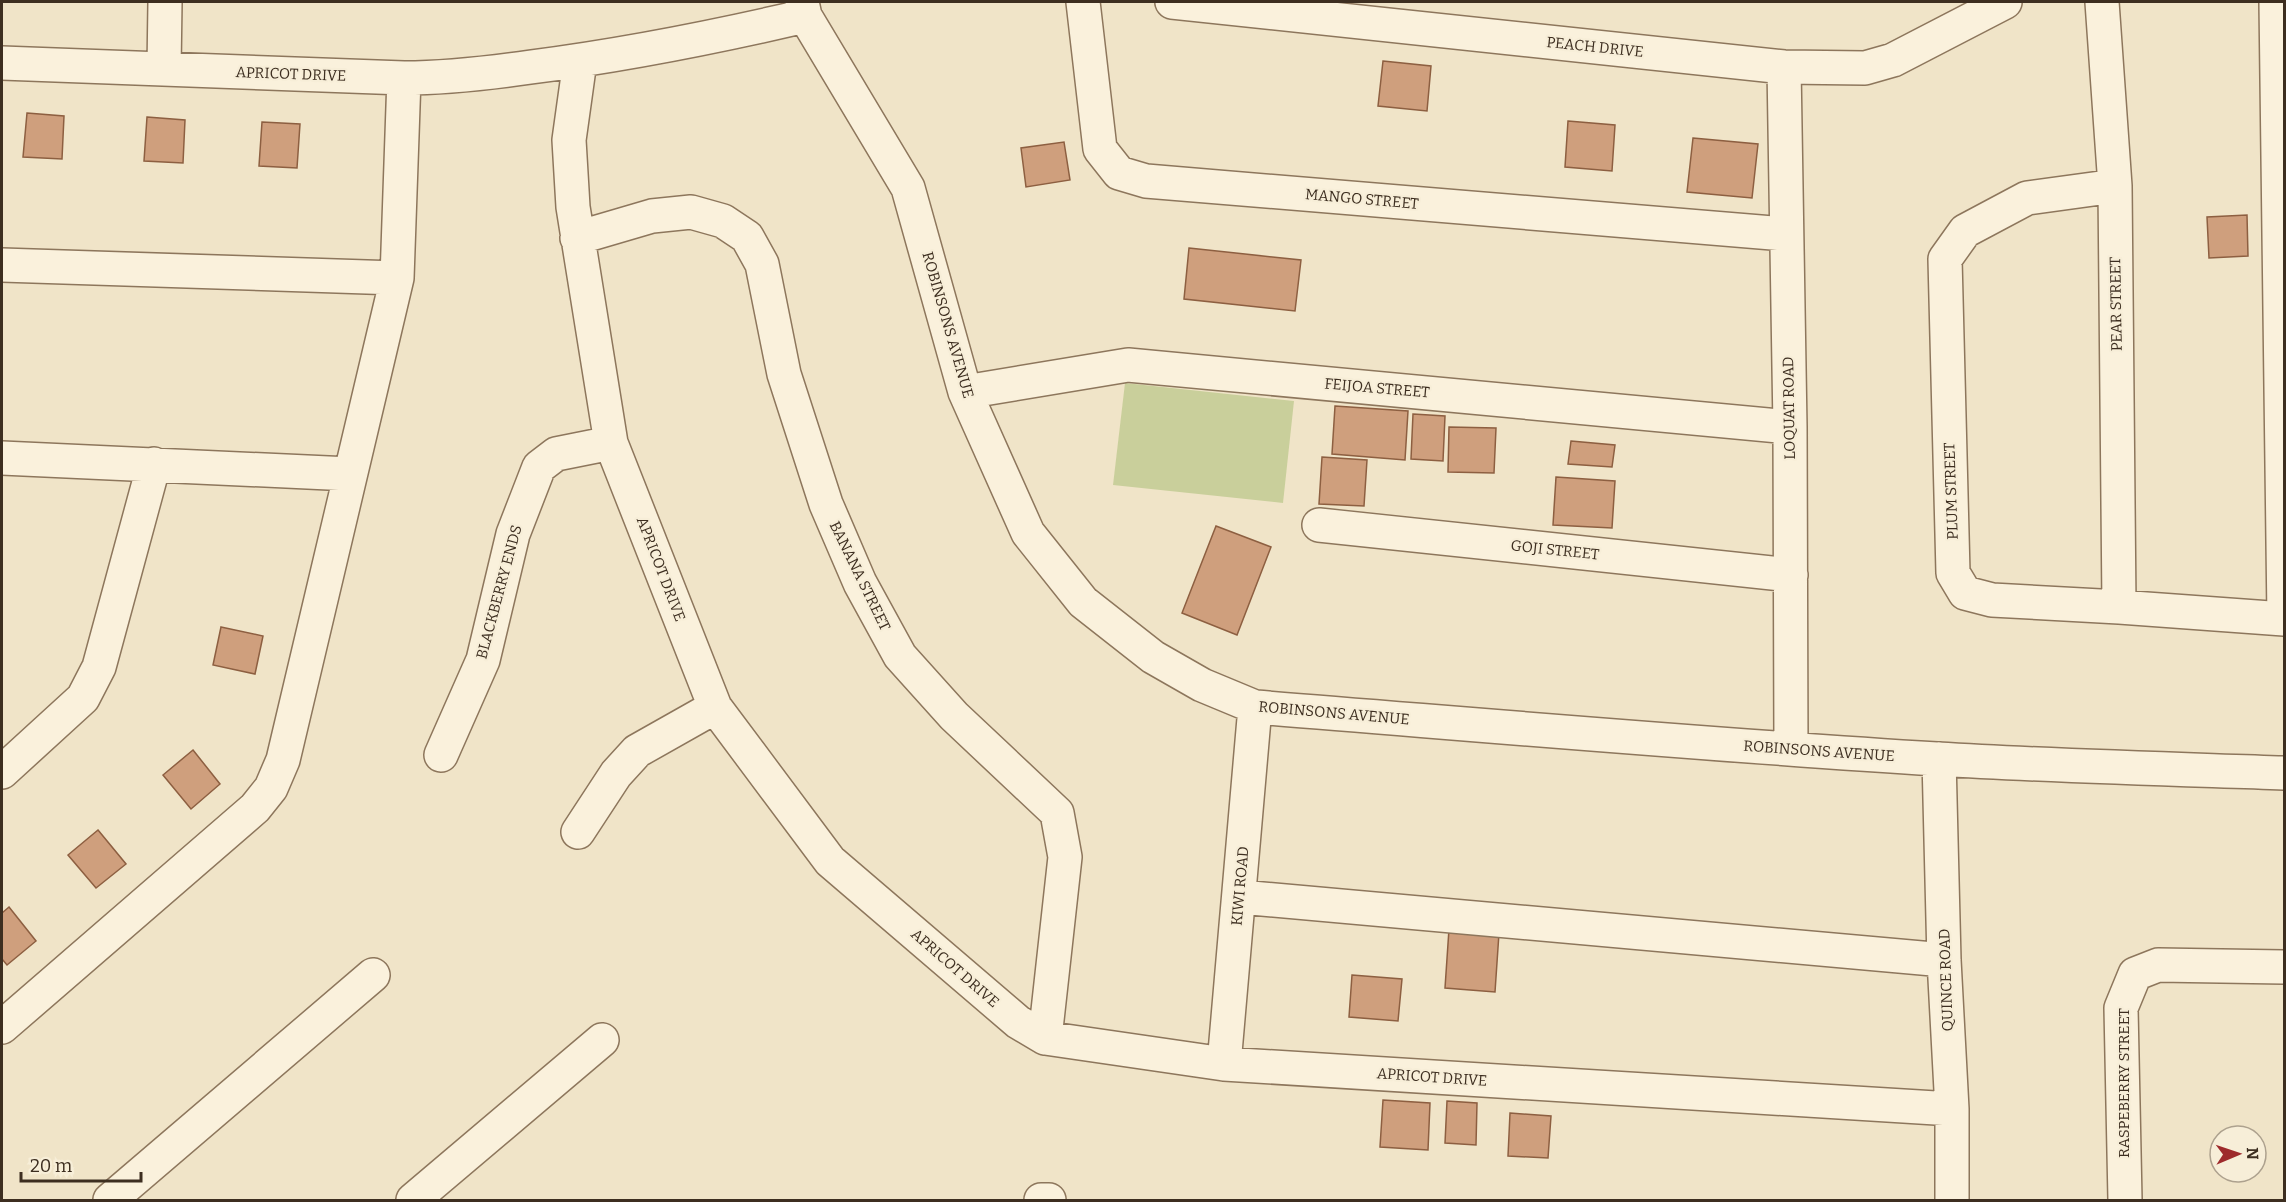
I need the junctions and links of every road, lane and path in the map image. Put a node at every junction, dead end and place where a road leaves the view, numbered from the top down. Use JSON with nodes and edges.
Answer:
{"nodes":[{"id":1,"x":165,"y":2,"type":"edge"},
{"id":2,"x":1083,"y":2,"type":"edge"},
{"id":3,"x":1172,"y":2,"type":"edge"},
{"id":4,"x":2005,"y":2,"type":"edge"},
{"id":5,"x":2102,"y":2,"type":"edge"},
{"id":6,"x":2276,"y":2,"type":"edge"},
{"id":7,"x":804,"y":9,"type":"edge"},
{"id":8,"x":580,"y":61,"type":"junction"},
{"id":9,"x":2,"y":63,"type":"edge"},
{"id":10,"x":1784,"y":67,"type":"junction"},
{"id":11,"x":164,"y":69,"type":"junction"},
{"id":12,"x":404,"y":78,"type":"junction"},
{"id":13,"x":2115,"y":186,"type":"junction"},
{"id":14,"x":1785,"y":234,"type":"junction"},
{"id":15,"x":577,"y":238,"type":"junction"},
{"id":16,"x":2,"y":265,"type":"edge"},
{"id":17,"x":396,"y":278,"type":"junction"},
{"id":18,"x":965,"y":392,"type":"junction"},
{"id":19,"x":1790,"y":427,"type":"junction"},
{"id":20,"x":612,"y":443,"type":"junction"},
{"id":21,"x":2,"y":458,"type":"edge"},
{"id":22,"x":154,"y":464,"type":"junction"},
{"id":23,"x":350,"y":474,"type":"junction"},
{"id":24,"x":1319,"y":525,"type":"dead end"},
{"id":25,"x":1791,"y":575,"type":"junction"},
{"id":26,"x":2119,"y":607,"type":"junction"},
{"id":27,"x":2284,"y":619,"type":"edge"},
{"id":28,"x":715,"y":707,"type":"junction"},
{"id":29,"x":1255,"y":707,"type":"junction"},
{"id":30,"x":1791,"y":749,"type":"junction"},
{"id":31,"x":441,"y":755,"type":"dead end"},
{"id":32,"x":1940,"y":759,"type":"junction"},
{"id":33,"x":2,"y":772,"type":"edge"},
{"id":34,"x":2284,"y":773,"type":"edge"},
{"id":35,"x":578,"y":832,"type":"dead end"},
{"id":36,"x":1240,"y":897,"type":"junction"},
{"id":37,"x":1944,"y":960,"type":"junction"},
{"id":38,"x":2284,"y":966,"type":"edge"},
{"id":39,"x":373,"y":975,"type":"dead end"},
{"id":40,"x":2,"y":1027,"type":"edge"},
{"id":41,"x":1045,"y":1038,"type":"junction"},
{"id":42,"x":602,"y":1040,"type":"dead end"},
{"id":43,"x":1224,"y":1064,"type":"junction"},
{"id":44,"x":1952,"y":1109,"type":"junction"},
{"id":45,"x":110,"y":1200,"type":"edge"},
{"id":46,"x":413,"y":1200,"type":"edge"},
{"id":47,"x":1041,"y":1200,"type":"edge"},
{"id":48,"x":1049,"y":1200,"type":"edge"},
{"id":49,"x":1952,"y":1200,"type":"edge"},
{"id":50,"x":2125,"y":1200,"type":"edge"}],
"edges":[{"from":1,"to":11,"type":"street"},
{"from":2,"to":14,"type":"street","name":"MANGO STREET"},
{"from":3,"to":10,"type":"street","name":"PEACH DRIVE"},
{"from":4,"to":10,"type":"street","name":"PEACH DRIVE"},
{"from":5,"to":13,"type":"street","name":"PEAR STREET"},
{"from":6,"to":27,"type":"street"},
{"from":7,"to":8,"type":"street","name":"APRICOT DRIVE"},
{"from":7,"to":18,"type":"street","name":"ROBINSONS AVENUE"},
{"from":8,"to":12,"type":"street","name":"APRICOT DRIVE"},
{"from":8,"to":15,"type":"street","name":"APRICOT DRIVE"},
{"from":9,"to":11,"type":"street","name":"APRICOT DRIVE"},
{"from":10,"to":14,"type":"street","name":"LOQUAT ROAD"},
{"from":11,"to":12,"type":"street","name":"APRICOT DRIVE"},
{"from":12,"to":17,"type":"street"},
{"from":13,"to":26,"type":"street","name":"PEAR STREET"},
{"from":13,"to":26,"type":"street","name":"PLUM STREET"},
{"from":14,"to":19,"type":"street","name":"LOQUAT ROAD"},
{"from":15,"to":20,"type":"street","name":"APRICOT DRIVE"},
{"from":15,"to":41,"type":"street","name":"BANANA STREET"},
{"from":16,"to":17,"type":"street"},
{"from":17,"to":23,"type":"street"},
{"from":18,"to":19,"type":"street","name":"FEIJOA STREET"},
{"from":18,"to":29,"type":"street","name":"ROBINSONS AVENUE"},
{"from":19,"to":25,"type":"street","name":"LOQUAT ROAD"},
{"from":20,"to":28,"type":"street","name":"APRICOT DRIVE"},
{"from":20,"to":31,"type":"street","name":"BLACKBERRY ENDS"},
{"from":21,"to":22,"type":"street"},
{"from":22,"to":23,"type":"street"},
{"from":22,"to":33,"type":"street"},
{"from":23,"to":40,"type":"street"},
{"from":24,"to":25,"type":"street","name":"GOJI STREET"},
{"from":25,"to":30,"type":"street","name":"LOQUAT ROAD"},
{"from":26,"to":27,"type":"street","name":"PLUM STREET"},
{"from":28,"to":35,"type":"street"},
{"from":28,"to":41,"type":"street","name":"APRICOT DRIVE"},
{"from":29,"to":30,"type":"street","name":"ROBINSONS AVENUE"},
{"from":29,"to":36,"type":"street","name":"KIWI ROAD"},
{"from":30,"to":32,"type":"street","name":"ROBINSONS AVENUE"},
{"from":32,"to":34,"type":"street","name":"ROBINSONS AVENUE"},
{"from":32,"to":37,"type":"street","name":"QUINCE ROAD"},
{"from":36,"to":37,"type":"street"},
{"from":36,"to":43,"type":"street","name":"KIWI ROAD"},
{"from":37,"to":44,"type":"street","name":"QUINCE ROAD"},
{"from":38,"to":50,"type":"street","name":"RASPEBERRY STREET"},
{"from":39,"to":45,"type":"street"},
{"from":41,"to":43,"type":"street","name":"APRICOT DRIVE"},
{"from":42,"to":46,"type":"street"},
{"from":43,"to":44,"type":"street","name":"APRICOT DRIVE"},
{"from":44,"to":49,"type":"street","name":"QUINCE ROAD"},
{"from":47,"to":48,"type":"street"}]}
